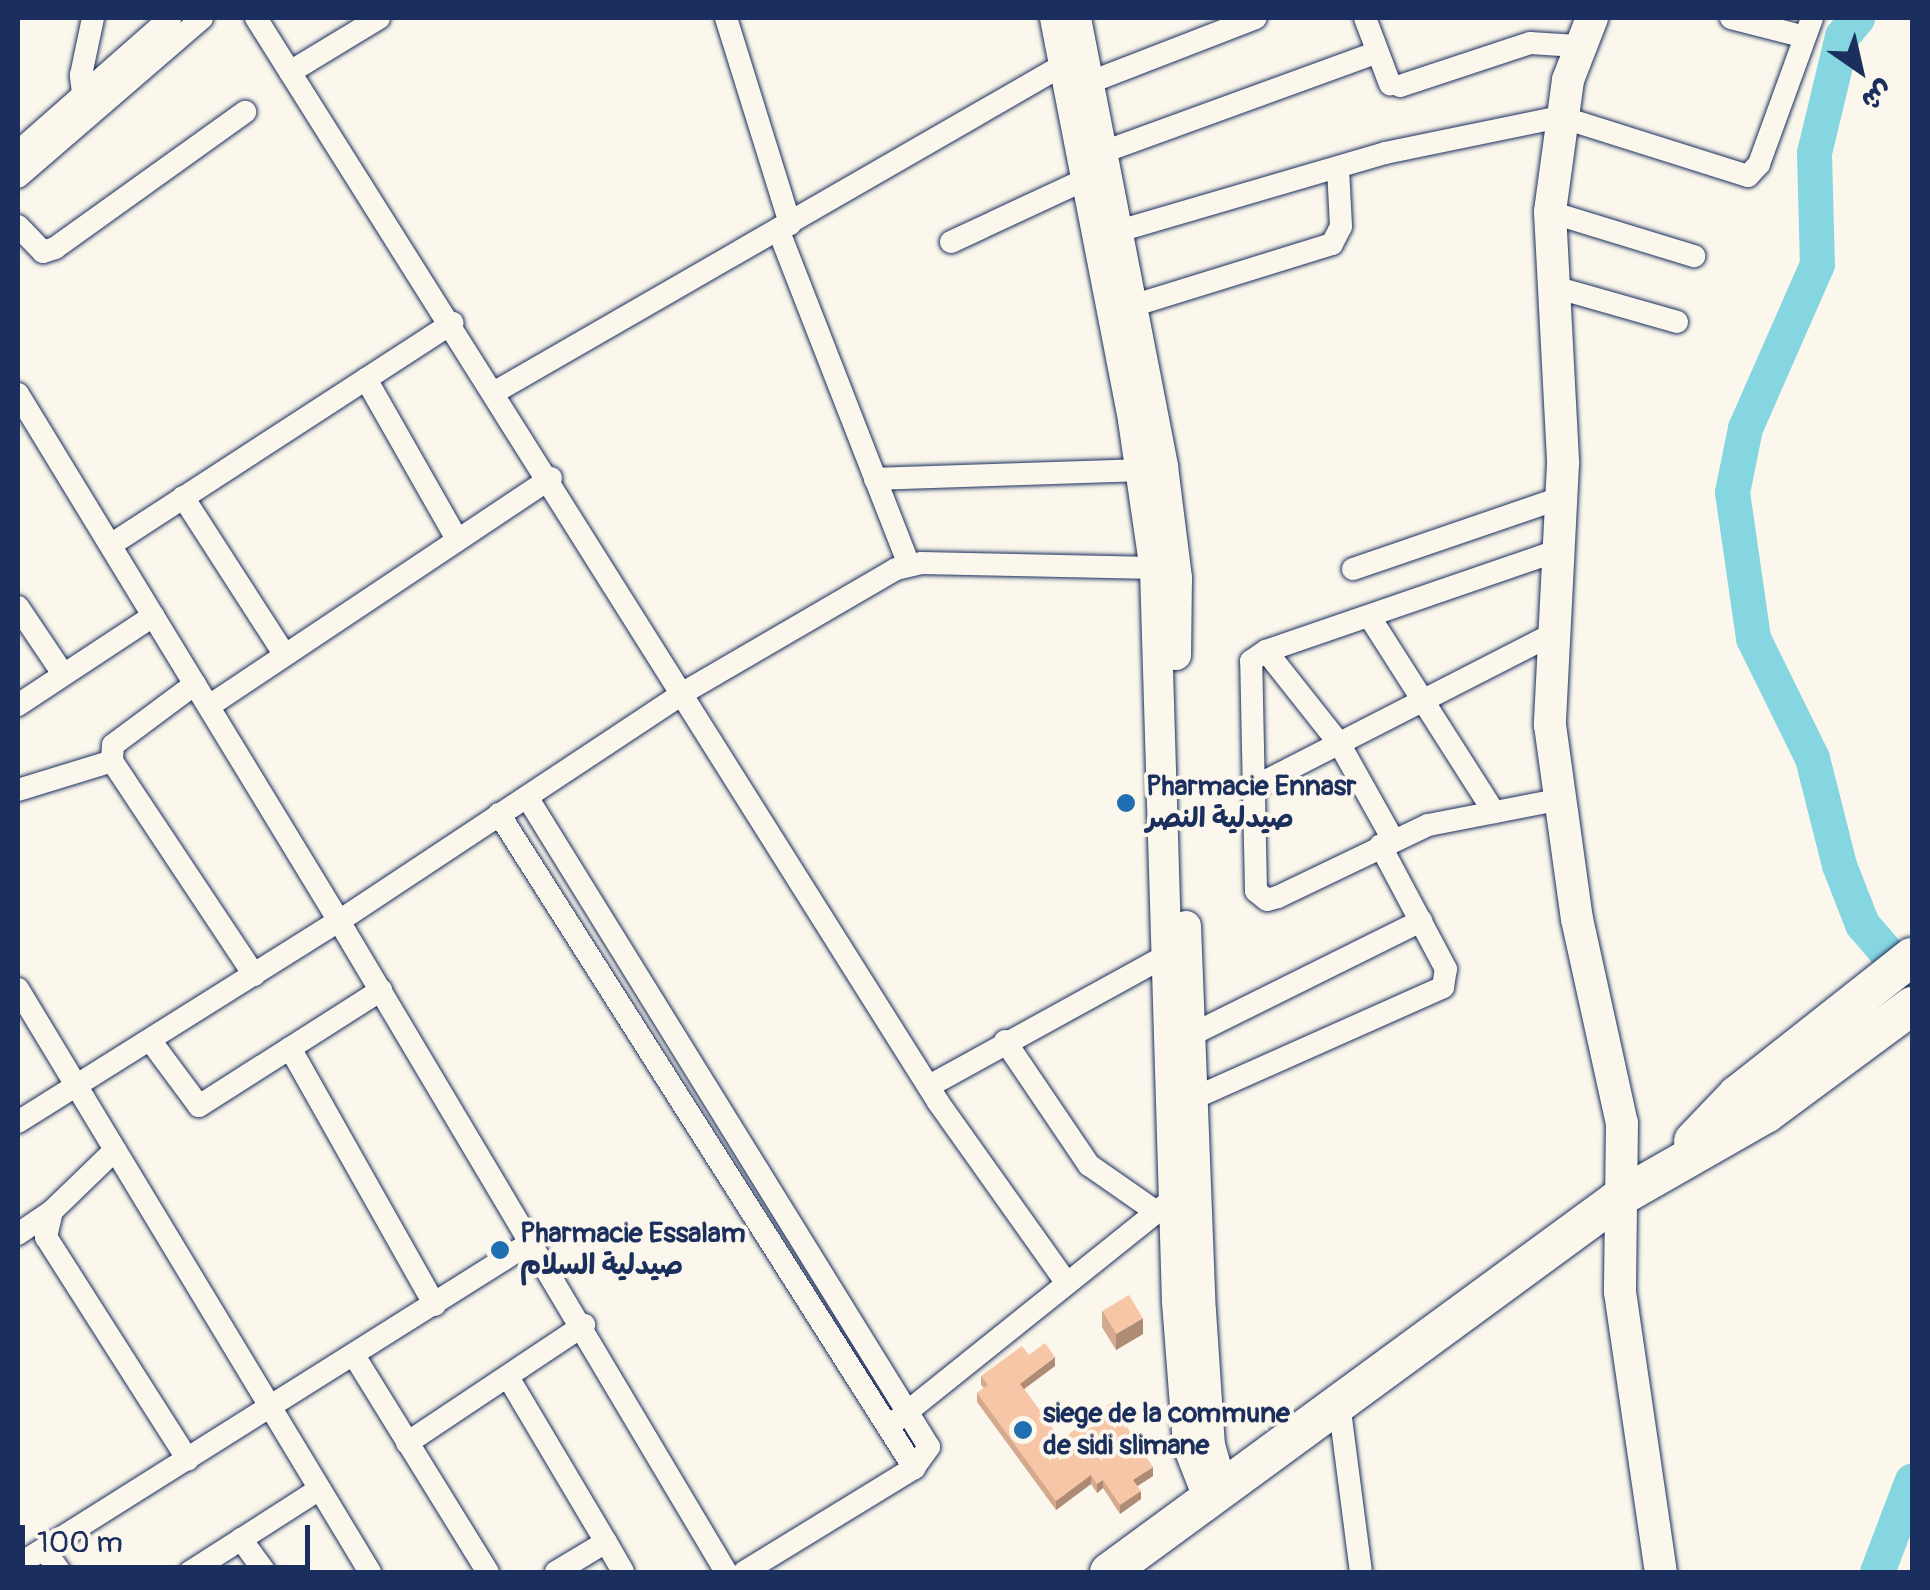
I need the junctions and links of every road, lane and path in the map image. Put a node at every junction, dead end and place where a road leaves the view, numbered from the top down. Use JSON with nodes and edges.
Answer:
{"nodes":[{"id":1,"x":93,"y":18,"type":"edge"},
{"id":2,"x":170,"y":18,"type":"edge"},
{"id":3,"x":202,"y":18,"type":"edge"},
{"id":4,"x":256,"y":18,"type":"edge"},
{"id":5,"x":380,"y":18,"type":"edge"},
{"id":6,"x":726,"y":18,"type":"edge"},
{"id":7,"x":1055,"y":18,"type":"edge"},
{"id":8,"x":1076,"y":18,"type":"edge"},
{"id":9,"x":1256,"y":18,"type":"edge"},
{"id":10,"x":1731,"y":18,"type":"edge"},
{"id":11,"x":1371,"y":19,"type":"edge"},
{"id":12,"x":1809,"y":27,"type":"edge"},
{"id":13,"x":1584,"y":32,"type":"edge"},
{"id":14,"x":1378,"y":52,"type":"junction"},
{"id":15,"x":1078,"y":66,"type":"junction"},
{"id":16,"x":290,"y":72,"type":"junction"},
{"id":17,"x":87,"y":105,"type":"junction"},
{"id":18,"x":245,"y":112,"type":"dead end"},
{"id":19,"x":1561,"y":117,"type":"junction"},
{"id":20,"x":1106,"y":151,"type":"junction"},
{"id":21,"x":18,"y":152,"type":"edge"},
{"id":22,"x":1338,"y":169,"type":"junction"},
{"id":23,"x":18,"y":176,"type":"edge"},
{"id":24,"x":1088,"y":178,"type":"junction"},
{"id":25,"x":1550,"y":212,"type":"junction"},
{"id":26,"x":18,"y":226,"type":"edge"},
{"id":27,"x":784,"y":227,"type":"junction"},
{"id":28,"x":1109,"y":233,"type":"junction"},
{"id":29,"x":951,"y":242,"type":"dead end"},
{"id":30,"x":1694,"y":256,"type":"dead end"},
{"id":31,"x":1551,"y":286,"type":"junction"},
{"id":32,"x":1124,"y":309,"type":"junction"},
{"id":33,"x":1677,"y":322,"type":"dead end"},
{"id":34,"x":452,"y":323,"type":"junction"},
{"id":35,"x":366,"y":379,"type":"junction"},
{"id":36,"x":495,"y":392,"type":"junction"},
{"id":37,"x":18,"y":394,"type":"edge"},
{"id":38,"x":1144,"y":419,"type":"junction"},
{"id":39,"x":1142,"y":470,"type":"junction"},
{"id":40,"x":550,"y":478,"type":"junction"},
{"id":41,"x":875,"y":479,"type":"junction"},
{"id":42,"x":183,"y":497,"type":"junction"},
{"id":43,"x":1562,"y":497,"type":"junction"},
{"id":44,"x":457,"y":539,"type":"junction"},
{"id":45,"x":112,"y":544,"type":"junction"},
{"id":46,"x":1559,"y":550,"type":"junction"},
{"id":47,"x":909,"y":565,"type":"junction"},
{"id":48,"x":1165,"y":568,"type":"junction"},
{"id":49,"x":1353,"y":569,"type":"dead end"},
{"id":50,"x":18,"y":607,"type":"edge"},
{"id":51,"x":153,"y":616,"type":"junction"},
{"id":52,"x":1372,"y":620,"type":"junction"},
{"id":53,"x":1553,"y":634,"type":"junction"},
{"id":54,"x":1266,"y":650,"type":"junction"},
{"id":55,"x":285,"y":654,"type":"junction"},
{"id":56,"x":64,"y":674,"type":"junction"},
{"id":57,"x":195,"y":684,"type":"junction"},
{"id":58,"x":683,"y":692,"type":"junction"},
{"id":59,"x":1423,"y":701,"type":"junction"},
{"id":60,"x":18,"y":706,"type":"edge"},
{"id":61,"x":208,"y":706,"type":"junction"},
{"id":62,"x":1338,"y":743,"type":"junction"},
{"id":63,"x":112,"y":760,"type":"junction"},
{"id":64,"x":1250,"y":789,"type":"junction"},
{"id":65,"x":18,"y":790,"type":"edge"},
{"id":66,"x":528,"y":796,"type":"junction"},
{"id":67,"x":1557,"y":800,"type":"junction"},
{"id":68,"x":1494,"y":812,"type":"junction"},
{"id":69,"x":499,"y":814,"type":"junction"},
{"id":70,"x":1386,"y":841,"type":"junction"},
{"id":71,"x":339,"y":920,"type":"junction"},
{"id":72,"x":1421,"y":921,"type":"junction"},
{"id":73,"x":1166,"y":955,"type":"junction"},
{"id":74,"x":1912,"y":957,"type":"edge"},
{"id":75,"x":254,"y":975,"type":"junction"},
{"id":76,"x":18,"y":989,"type":"edge"},
{"id":77,"x":381,"y":990,"type":"junction"},
{"id":78,"x":1912,"y":1006,"type":"edge"},
{"id":79,"x":1191,"y":1035,"type":"junction"},
{"id":80,"x":150,"y":1040,"type":"junction"},
{"id":81,"x":1005,"y":1041,"type":"junction"},
{"id":82,"x":290,"y":1048,"type":"junction"},
{"id":83,"x":77,"y":1086,"type":"junction"},
{"id":84,"x":930,"y":1086,"type":"junction"},
{"id":85,"x":1192,"y":1099,"type":"junction"},
{"id":86,"x":18,"y":1122,"type":"edge"},
{"id":87,"x":732,"y":1130,"type":"junction"},
{"id":88,"x":709,"y":1143,"type":"junction"},
{"id":89,"x":115,"y":1150,"type":"junction"},
{"id":90,"x":1670,"y":1164,"type":"junction"},
{"id":91,"x":1622,"y":1196,"type":"junction"},
{"id":92,"x":1174,"y":1197,"type":"junction"},
{"id":93,"x":52,"y":1211,"type":"junction"},
{"id":94,"x":18,"y":1234,"type":"edge"},
{"id":95,"x":533,"y":1242,"type":"junction"},
{"id":96,"x":1066,"y":1282,"type":"junction"},
{"id":97,"x":435,"y":1305,"type":"junction"},
{"id":98,"x":584,"y":1325,"type":"junction"},
{"id":99,"x":838,"y":1326,"type":"junction"},
{"id":100,"x":355,"y":1357,"type":"junction"},
{"id":101,"x":508,"y":1377,"type":"junction"},
{"id":102,"x":1339,"y":1403,"type":"junction"},
{"id":103,"x":268,"y":1411,"type":"junction"},
{"id":104,"x":908,"y":1412,"type":"junction"},
{"id":105,"x":888,"y":1427,"type":"junction"},
{"id":106,"x":407,"y":1443,"type":"junction"},
{"id":107,"x":188,"y":1460,"type":"junction"},
{"id":108,"x":914,"y":1468,"type":"junction"},
{"id":109,"x":318,"y":1490,"type":"junction"},
{"id":110,"x":1216,"y":1495,"type":"junction"},
{"id":111,"x":242,"y":1539,"type":"junction"},
{"id":112,"x":606,"y":1542,"type":"junction"},
{"id":113,"x":44,"y":1549,"type":"junction"},
{"id":114,"x":18,"y":1565,"type":"edge"},
{"id":115,"x":60,"y":1572,"type":"edge"},
{"id":116,"x":190,"y":1572,"type":"edge"},
{"id":117,"x":265,"y":1572,"type":"edge"},
{"id":118,"x":370,"y":1572,"type":"edge"},
{"id":119,"x":488,"y":1572,"type":"edge"},
{"id":120,"x":556,"y":1572,"type":"edge"},
{"id":121,"x":624,"y":1572,"type":"edge"},
{"id":122,"x":726,"y":1572,"type":"edge"},
{"id":123,"x":744,"y":1572,"type":"edge"},
{"id":124,"x":1109,"y":1572,"type":"edge"},
{"id":125,"x":1361,"y":1572,"type":"edge"},
{"id":126,"x":1661,"y":1572,"type":"edge"}],
"edges":[{"from":1,"to":17,"type":"street"},
{"from":2,"to":17,"type":"street"},
{"from":3,"to":17,"type":"street"},
{"from":4,"to":16,"type":"street"},
{"from":5,"to":16,"type":"street"},
{"from":6,"to":27,"type":"street"},
{"from":7,"to":15,"type":"street"},
{"from":8,"to":15,"type":"street"},
{"from":9,"to":15,"type":"street"},
{"from":10,"to":12,"type":"street"},
{"from":11,"to":14,"type":"street"},
{"from":12,"to":19,"type":"street"},
{"from":13,"to":14,"type":"street"},
{"from":13,"to":19,"type":"main road"},
{"from":14,"to":20,"type":"street"},
{"from":15,"to":20,"type":"street"},
{"from":15,"to":24,"type":"street"},
{"from":15,"to":27,"type":"street"},
{"from":16,"to":34,"type":"street"},
{"from":17,"to":21,"type":"street"},
{"from":17,"to":23,"type":"street"},
{"from":18,"to":26,"type":"street"},
{"from":19,"to":22,"type":"street"},
{"from":19,"to":25,"type":"main road"},
{"from":20,"to":28,"type":"street"},
{"from":22,"to":28,"type":"street"},
{"from":22,"to":32,"type":"street"},
{"from":24,"to":28,"type":"street"},
{"from":24,"to":29,"type":"street"},
{"from":25,"to":30,"type":"street"},
{"from":25,"to":31,"type":"main road"},
{"from":27,"to":36,"type":"street"},
{"from":27,"to":41,"type":"street"},
{"from":28,"to":32,"type":"street"},
{"from":31,"to":33,"type":"street"},
{"from":31,"to":43,"type":"main road"},
{"from":32,"to":38,"type":"street"},
{"from":34,"to":35,"type":"street"},
{"from":34,"to":36,"type":"street"},
{"from":35,"to":42,"type":"street"},
{"from":35,"to":44,"type":"street"},
{"from":36,"to":40,"type":"street"},
{"from":37,"to":45,"type":"street"},
{"from":38,"to":39,"type":"street"},
{"from":38,"to":48,"type":"street"},
{"from":39,"to":41,"type":"street"},
{"from":39,"to":48,"type":"street"},
{"from":40,"to":44,"type":"street"},
{"from":40,"to":58,"type":"street"},
{"from":41,"to":47,"type":"street"},
{"from":42,"to":45,"type":"street"},
{"from":42,"to":55,"type":"street"},
{"from":43,"to":46,"type":"main road"},
{"from":43,"to":49,"type":"street"},
{"from":44,"to":55,"type":"street"},
{"from":45,"to":51,"type":"street"},
{"from":46,"to":52,"type":"street"},
{"from":46,"to":53,"type":"main road"},
{"from":47,"to":48,"type":"street"},
{"from":47,"to":58,"type":"street"},
{"from":48,"to":73,"type":"street"},
{"from":48,"to":79,"type":"street"},
{"from":50,"to":56,"type":"street"},
{"from":51,"to":56,"type":"street"},
{"from":51,"to":57,"type":"street"},
{"from":52,"to":54,"type":"street"},
{"from":52,"to":59,"type":"street"},
{"from":53,"to":59,"type":"street"},
{"from":53,"to":67,"type":"main road"},
{"from":54,"to":62,"type":"street"},
{"from":54,"to":64,"type":"street"},
{"from":55,"to":61,"type":"street"},
{"from":56,"to":60,"type":"street"},
{"from":57,"to":61,"type":"street"},
{"from":57,"to":63,"type":"street"},
{"from":58,"to":66,"type":"street"},
{"from":58,"to":84,"type":"street"},
{"from":59,"to":62,"type":"street"},
{"from":59,"to":68,"type":"street"},
{"from":61,"to":71,"type":"street"},
{"from":62,"to":64,"type":"street"},
{"from":62,"to":70,"type":"street"},
{"from":63,"to":65,"type":"street"},
{"from":63,"to":75,"type":"street"},
{"from":64,"to":70,"type":"street"},
{"from":66,"to":69,"type":"street"},
{"from":66,"to":87,"type":"street"},
{"from":67,"to":68,"type":"street"},
{"from":67,"to":91,"type":"main road"},
{"from":68,"to":70,"type":"street"},
{"from":69,"to":71,"type":"street"},
{"from":69,"to":88,"type":"street"},
{"from":70,"to":72,"type":"street"},
{"from":71,"to":75,"type":"street"},
{"from":71,"to":77,"type":"street"},
{"from":72,"to":79,"type":"street"},
{"from":72,"to":85,"type":"street"},
{"from":73,"to":81,"type":"street"},
{"from":73,"to":92,"type":"street"},
{"from":74,"to":90,"type":"main road"},
{"from":75,"to":80,"type":"street"},
{"from":76,"to":83,"type":"street"},
{"from":77,"to":82,"type":"street"},
{"from":77,"to":95,"type":"street"},
{"from":78,"to":90,"type":"main road"},
{"from":79,"to":85,"type":"street"},
{"from":80,"to":82,"type":"street"},
{"from":80,"to":83,"type":"street"},
{"from":81,"to":84,"type":"street"},
{"from":81,"to":92,"type":"street"},
{"from":82,"to":97,"type":"street"},
{"from":83,"to":86,"type":"street"},
{"from":83,"to":89,"type":"street"},
{"from":84,"to":96,"type":"street"},
{"from":85,"to":92,"type":"street"},
{"from":87,"to":88,"type":"street"},
{"from":87,"to":99,"type":"street"},
{"from":88,"to":99,"type":"street"},
{"from":89,"to":93,"type":"street"},
{"from":89,"to":103,"type":"street"},
{"from":90,"to":91,"type":"main road"},
{"from":91,"to":102,"type":"main road"},
{"from":91,"to":126,"type":"main road"},
{"from":92,"to":96,"type":"street"},
{"from":92,"to":110,"type":"street"},
{"from":93,"to":94,"type":"street"},
{"from":93,"to":107,"type":"street"},
{"from":95,"to":97,"type":"street"},
{"from":95,"to":98,"type":"street"},
{"from":96,"to":104,"type":"street"},
{"from":97,"to":100,"type":"street"},
{"from":98,"to":101,"type":"street"},
{"from":98,"to":122,"type":"street"},
{"from":99,"to":104,"type":"street"},
{"from":99,"to":105,"type":"street"},
{"from":100,"to":103,"type":"street"},
{"from":100,"to":106,"type":"street"},
{"from":101,"to":106,"type":"street"},
{"from":101,"to":112,"type":"street"},
{"from":102,"to":110,"type":"main road"},
{"from":102,"to":125,"type":"street"},
{"from":103,"to":107,"type":"street"},
{"from":103,"to":109,"type":"street"},
{"from":104,"to":105,"type":"street"},
{"from":104,"to":108,"type":"street"},
{"from":105,"to":108,"type":"street"},
{"from":106,"to":119,"type":"street"},
{"from":107,"to":113,"type":"street"},
{"from":108,"to":123,"type":"street"},
{"from":109,"to":111,"type":"street"},
{"from":109,"to":118,"type":"street"},
{"from":110,"to":124,"type":"main road"},
{"from":111,"to":116,"type":"street"},
{"from":111,"to":117,"type":"street"},
{"from":112,"to":120,"type":"street"},
{"from":112,"to":121,"type":"street"},
{"from":113,"to":114,"type":"street"},
{"from":113,"to":115,"type":"street"}]}
